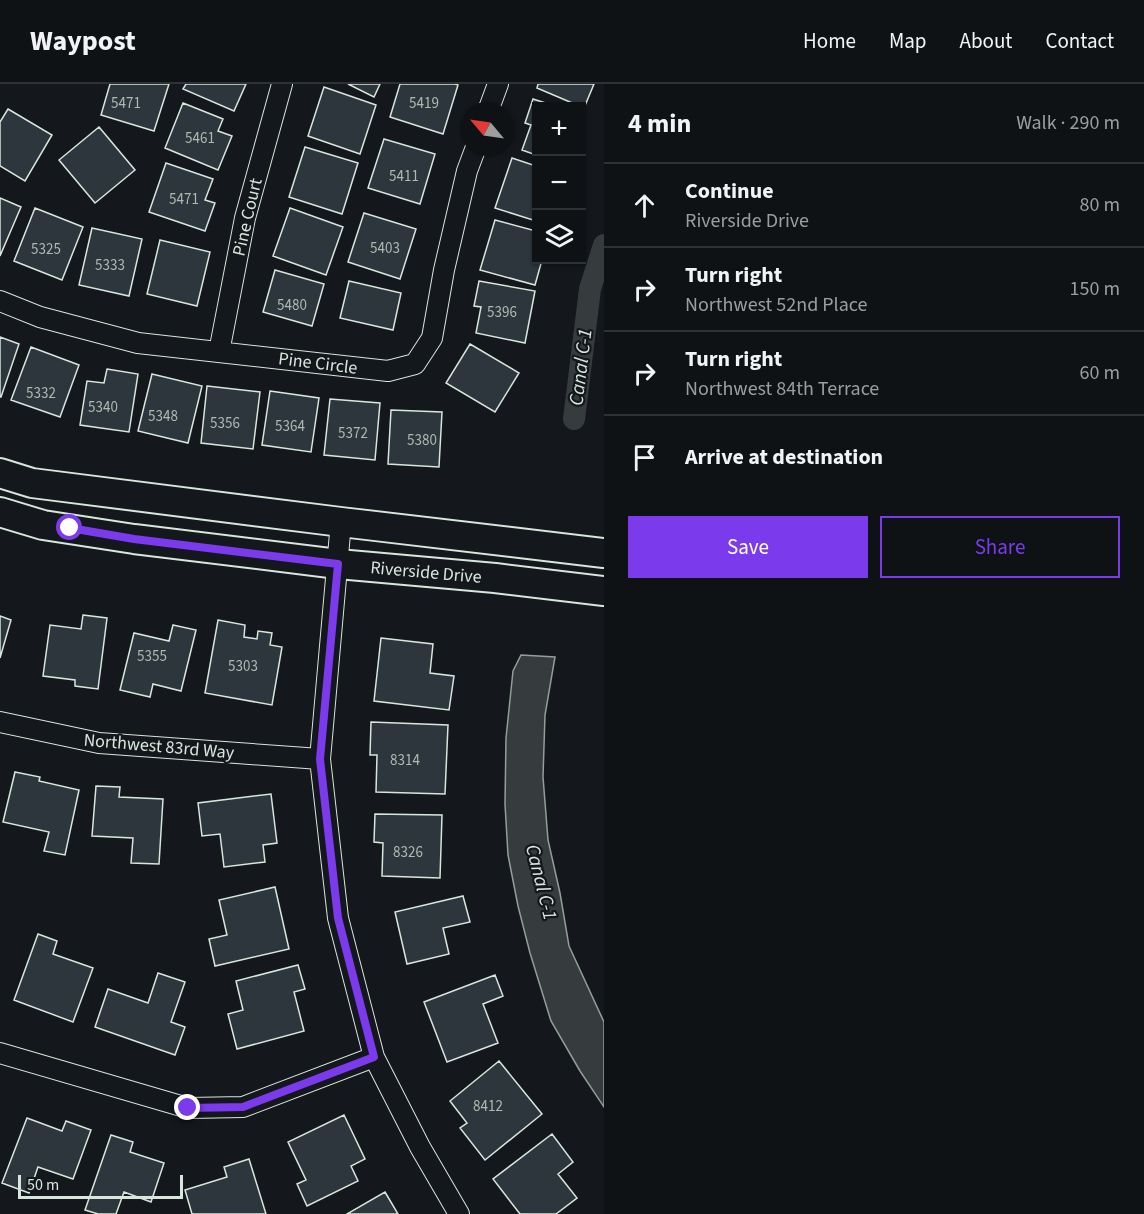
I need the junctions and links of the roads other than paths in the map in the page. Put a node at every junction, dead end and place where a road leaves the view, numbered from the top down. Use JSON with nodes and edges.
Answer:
{"nodes":[{"id":1,"x":282,"y":84,"type":"edge"},
{"id":2,"x":498,"y":84,"type":"edge"},
{"id":3,"x":491,"y":102,"type":"edge"},
{"id":4,"x":473,"y":156,"type":"edge"},
{"id":5,"x":0,"y":301,"type":"edge"},
{"id":6,"x":219,"y":352,"type":"junction"},
{"id":7,"x":0,"y":473,"type":"edge"},
{"id":8,"x":0,"y":512,"type":"edge"},
{"id":9,"x":341,"y":522,"type":"junction"},
{"id":10,"x":604,"y":552,"type":"edge"},
{"id":11,"x":338,"y":564,"type":"junction"},
{"id":12,"x":604,"y":591,"type":"edge"},
{"id":13,"x":0,"y":723,"type":"edge"},
{"id":14,"x":320,"y":759,"type":"junction"},
{"id":15,"x":0,"y":1053,"type":"edge"},
{"id":16,"x":374,"y":1057,"type":"junction"},
{"id":17,"x":459,"y":1214,"type":"edge"}],
"edges":[{"from":1,"to":6,"type":"street","name":"Pine Court"},
{"from":2,"to":3,"type":"street"},
{"from":4,"to":6,"type":"street","name":"Pine Circle"},
{"from":5,"to":6,"type":"street","name":"Pine Circle"},
{"from":7,"to":9,"type":"street"},
{"from":8,"to":11,"type":"street","name":"Riverside Drive"},
{"from":9,"to":10,"type":"street"},
{"from":9,"to":11,"type":"street"},
{"from":11,"to":12,"type":"street","name":"Riverside Drive"},
{"from":11,"to":14,"type":"street"},
{"from":13,"to":14,"type":"street","name":"Northwest 83rd Way"},
{"from":14,"to":16,"type":"street"},
{"from":15,"to":16,"type":"street"},
{"from":16,"to":17,"type":"street"}]}
